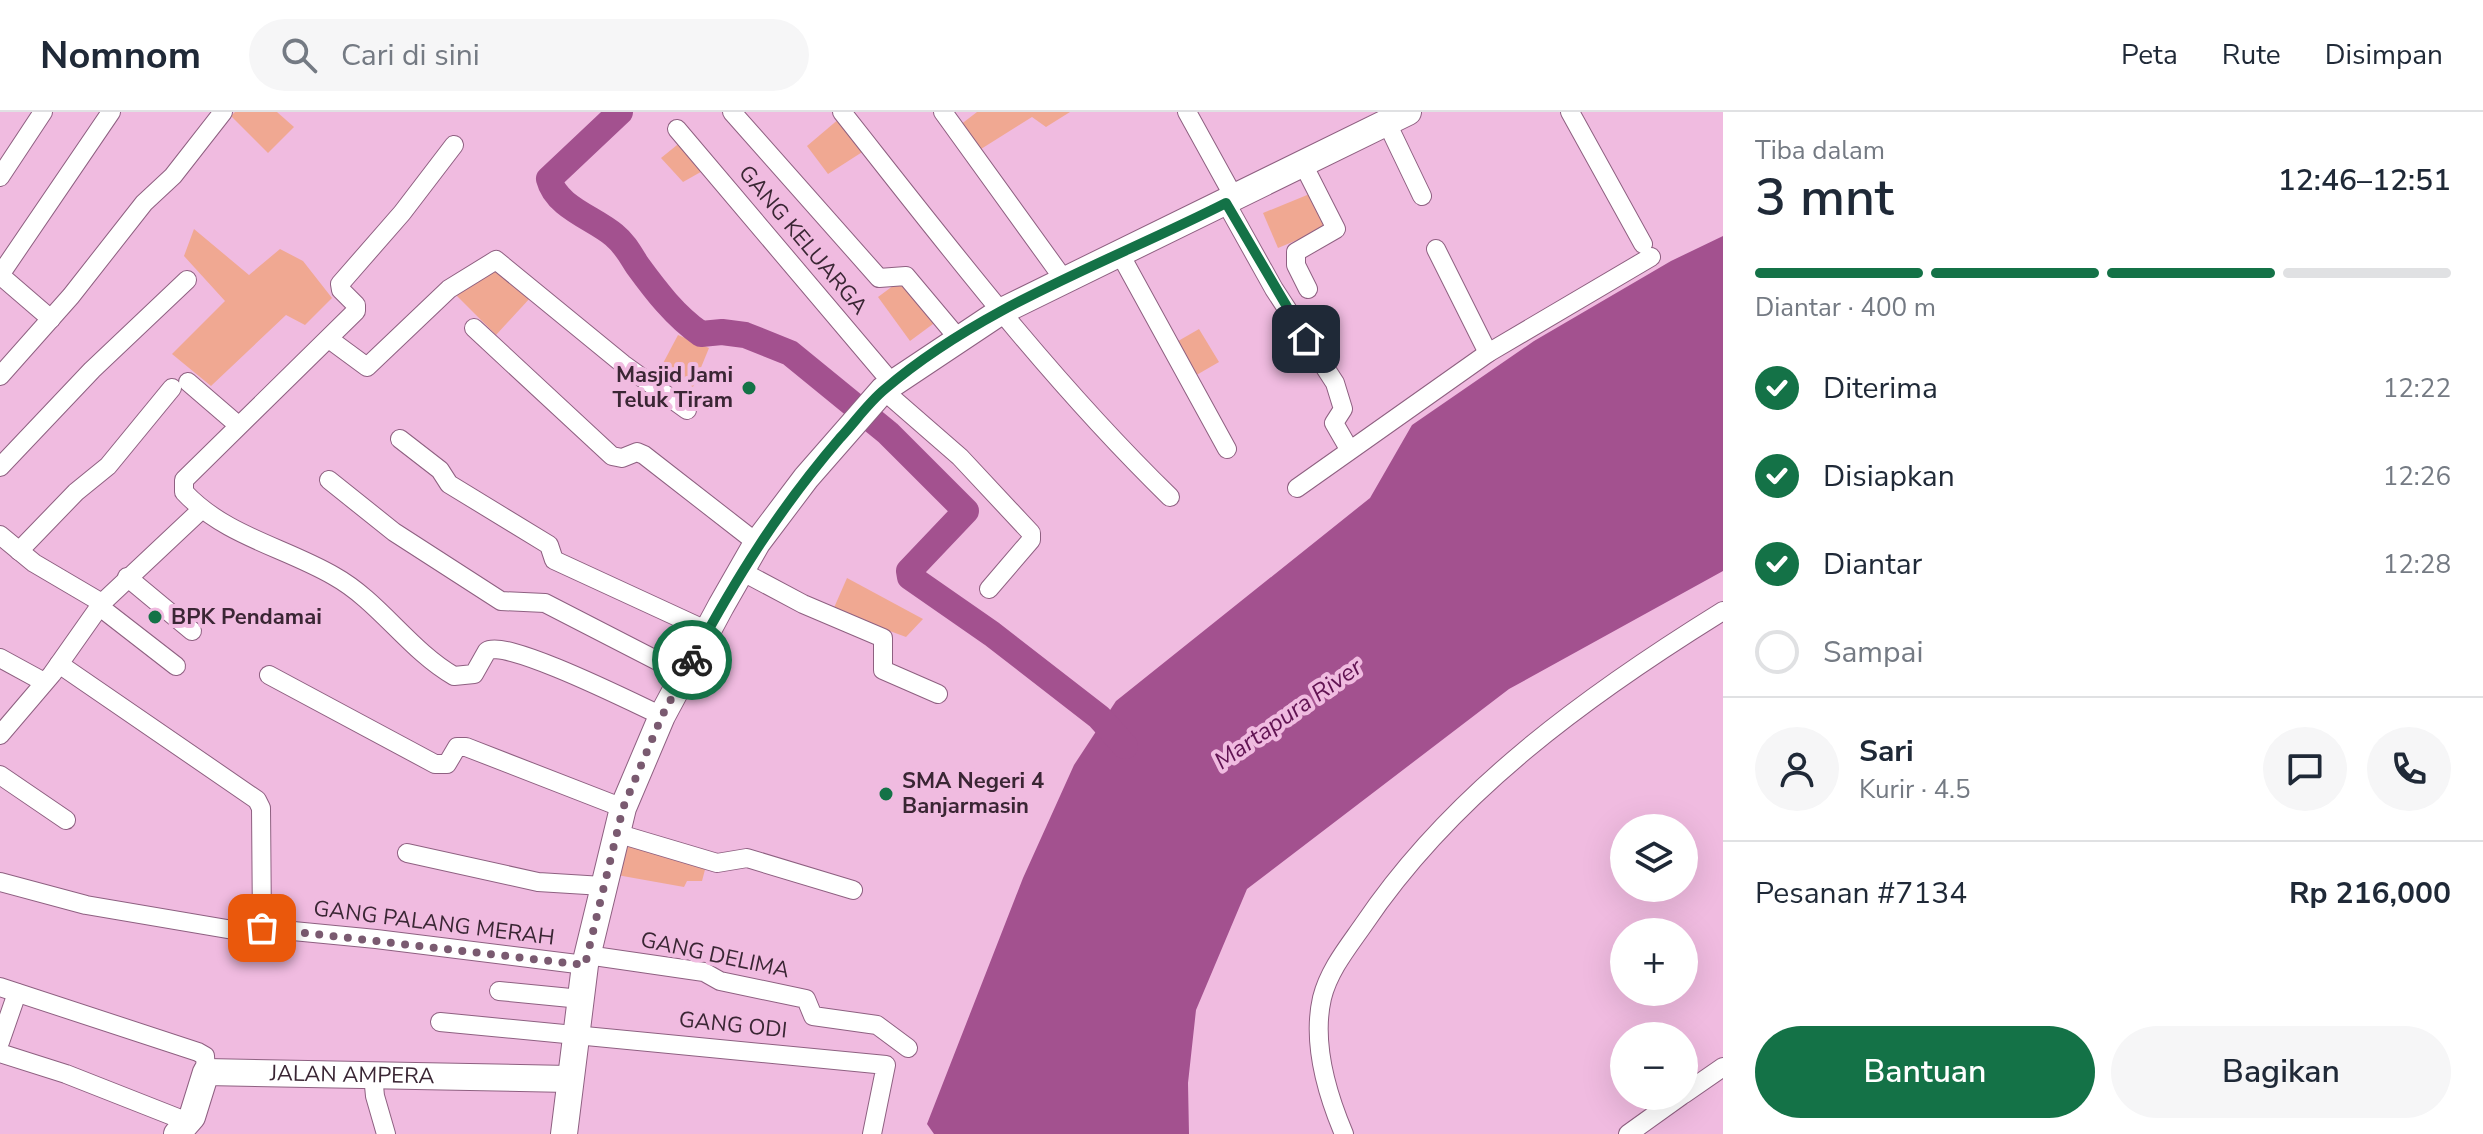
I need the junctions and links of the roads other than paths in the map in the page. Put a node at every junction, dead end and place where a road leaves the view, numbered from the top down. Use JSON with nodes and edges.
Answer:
{"nodes":[{"id":1,"x":43,"y":112,"type":"edge"},
{"id":2,"x":111,"y":112,"type":"edge"},
{"id":3,"x":223,"y":112,"type":"edge"},
{"id":4,"x":732,"y":112,"type":"edge"},
{"id":5,"x":842,"y":112,"type":"edge"},
{"id":6,"x":943,"y":112,"type":"edge"},
{"id":7,"x":1187,"y":112,"type":"edge"},
{"id":8,"x":1570,"y":112,"type":"edge"},
{"id":9,"x":1397,"y":117,"type":"edge"},
{"id":10,"x":677,"y":129,"type":"dead end"},
{"id":11,"x":454,"y":145,"type":"dead end"},
{"id":12,"x":1303,"y":164,"type":"junction"},
{"id":13,"x":0,"y":177,"type":"edge"},
{"id":14,"x":1422,"y":196,"type":"dead end"},
{"id":15,"x":1230,"y":201,"type":"junction"},
{"id":16,"x":1436,"y":249,"type":"dead end"},
{"id":17,"x":1120,"y":254,"type":"junction"},
{"id":18,"x":0,"y":275,"type":"edge"},
{"id":19,"x":187,"y":280,"type":"dead end"},
{"id":20,"x":1065,"y":281,"type":"junction"},
{"id":21,"x":1308,"y":289,"type":"dead end"},
{"id":22,"x":1000,"y":312,"type":"junction"},
{"id":23,"x":51,"y":319,"type":"junction"},
{"id":24,"x":474,"y":328,"type":"dead end"},
{"id":25,"x":958,"y":338,"type":"junction"},
{"id":26,"x":329,"y":339,"type":"junction"},
{"id":27,"x":1488,"y":353,"type":"junction"},
{"id":28,"x":0,"y":376,"type":"edge"},
{"id":29,"x":875,"y":400,"type":"junction"},
{"id":30,"x":687,"y":410,"type":"dead end"},
{"id":31,"x":238,"y":425,"type":"junction"},
{"id":32,"x":400,"y":439,"type":"dead end"},
{"id":33,"x":1227,"y":449,"type":"dead end"},
{"id":34,"x":1349,"y":449,"type":"junction"},
{"id":35,"x":0,"y":467,"type":"edge"},
{"id":36,"x":329,"y":480,"type":"dead end"},
{"id":37,"x":1297,"y":488,"type":"dead end"},
{"id":38,"x":1170,"y":497,"type":"dead end"},
{"id":39,"x":201,"y":510,"type":"junction"},
{"id":40,"x":0,"y":535,"type":"edge"},
{"id":41,"x":757,"y":543,"type":"junction"},
{"id":42,"x":19,"y":551,"type":"junction"},
{"id":43,"x":741,"y":571,"type":"junction"},
{"id":44,"x":127,"y":577,"type":"junction"},
{"id":45,"x":989,"y":589,"type":"dead end"},
{"id":46,"x":101,"y":605,"type":"junction"},
{"id":47,"x":1723,"y":611,"type":"edge"},
{"id":48,"x":192,"y":631,"type":"dead end"},
{"id":49,"x":708,"y":631,"type":"junction"},
{"id":50,"x":0,"y":658,"type":"edge"},
{"id":51,"x":59,"y":664,"type":"junction"},
{"id":52,"x":176,"y":666,"type":"dead end"},
{"id":53,"x":269,"y":675,"type":"dead end"},
{"id":54,"x":685,"y":675,"type":"junction"},
{"id":55,"x":44,"y":682,"type":"junction"},
{"id":56,"x":938,"y":694,"type":"dead end"},
{"id":57,"x":662,"y":716,"type":"junction"},
{"id":58,"x":0,"y":735,"type":"edge"},
{"id":59,"x":0,"y":775,"type":"edge"},
{"id":60,"x":66,"y":820,"type":"dead end"},
{"id":61,"x":620,"y":821,"type":"junction"},
{"id":62,"x":407,"y":853,"type":"dead end"},
{"id":63,"x":0,"y":882,"type":"edge"},
{"id":64,"x":603,"y":886,"type":"junction"},
{"id":65,"x":853,"y":890,"type":"dead end"},
{"id":66,"x":262,"y":928,"type":"junction"},
{"id":67,"x":586,"y":960,"type":"junction"},
{"id":68,"x":8,"y":990,"type":"edge"},
{"id":69,"x":499,"y":991,"type":"dead end"},
{"id":70,"x":581,"y":999,"type":"junction"},
{"id":71,"x":440,"y":1022,"type":"dead end"},
{"id":72,"x":575,"y":1033,"type":"junction"},
{"id":73,"x":0,"y":1042,"type":"edge"},
{"id":74,"x":908,"y":1048,"type":"dead end"},
{"id":75,"x":0,"y":1053,"type":"edge"},
{"id":76,"x":1723,"y":1067,"type":"edge"},
{"id":77,"x":206,"y":1072,"type":"junction"},
{"id":78,"x":373,"y":1075,"type":"junction"},
{"id":79,"x":569,"y":1079,"type":"junction"},
{"id":80,"x":1698,"y":1084,"type":"edge"},
{"id":81,"x":1662,"y":1110,"type":"edge"},
{"id":82,"x":183,"y":1128,"type":"edge"},
{"id":83,"x":386,"y":1134,"type":"edge"},
{"id":84,"x":564,"y":1134,"type":"edge"},
{"id":85,"x":872,"y":1134,"type":"edge"},
{"id":86,"x":1344,"y":1134,"type":"edge"},
{"id":87,"x":1628,"y":1134,"type":"edge"}],
"edges":[{"from":1,"to":13,"type":"street"},
{"from":2,"to":18,"type":"street"},
{"from":3,"to":23,"type":"street"},
{"from":4,"to":25,"type":"street"},
{"from":5,"to":22,"type":"street"},
{"from":6,"to":20,"type":"street"},
{"from":7,"to":15,"type":"street"},
{"from":8,"to":27,"type":"street"},
{"from":9,"to":12,"type":"street"},
{"from":9,"to":14,"type":"street"},
{"from":10,"to":29,"type":"street","name":"GANG KELUARGA"},
{"from":11,"to":26,"type":"street"},
{"from":12,"to":15,"type":"street"},
{"from":12,"to":21,"type":"street"},
{"from":15,"to":17,"type":"street"},
{"from":15,"to":34,"type":"street"},
{"from":16,"to":27,"type":"street"},
{"from":17,"to":20,"type":"street"},
{"from":17,"to":33,"type":"street"},
{"from":18,"to":23,"type":"street"},
{"from":19,"to":35,"type":"street"},
{"from":20,"to":22,"type":"street"},
{"from":22,"to":25,"type":"street"},
{"from":22,"to":38,"type":"street"},
{"from":23,"to":28,"type":"street"},
{"from":24,"to":41,"type":"street"},
{"from":25,"to":29,"type":"street"},
{"from":26,"to":30,"type":"street"},
{"from":26,"to":31,"type":"street"},
{"from":27,"to":34,"type":"street"},
{"from":29,"to":41,"type":"street"},
{"from":29,"to":45,"type":"street","name":"GANG KELUARGA"},
{"from":31,"to":39,"type":"street"},
{"from":31,"to":42,"type":"street"},
{"from":32,"to":49,"type":"street"},
{"from":34,"to":37,"type":"street"},
{"from":36,"to":54,"type":"street"},
{"from":39,"to":44,"type":"street"},
{"from":39,"to":57,"type":"street"},
{"from":40,"to":42,"type":"street"},
{"from":41,"to":43,"type":"street"},
{"from":42,"to":46,"type":"street"},
{"from":43,"to":49,"type":"street"},
{"from":43,"to":56,"type":"street"},
{"from":44,"to":46,"type":"street"},
{"from":44,"to":48,"type":"street"},
{"from":46,"to":51,"type":"street"},
{"from":46,"to":52,"type":"street"},
{"from":47,"to":86,"type":"street"},
{"from":49,"to":54,"type":"street"},
{"from":50,"to":55,"type":"street"},
{"from":51,"to":55,"type":"street"},
{"from":51,"to":66,"type":"street"},
{"from":53,"to":61,"type":"street"},
{"from":54,"to":57,"type":"street"},
{"from":55,"to":58,"type":"street"},
{"from":57,"to":61,"type":"street"},
{"from":59,"to":60,"type":"street"},
{"from":61,"to":64,"type":"street"},
{"from":61,"to":65,"type":"street"},
{"from":62,"to":64,"type":"street"},
{"from":63,"to":66,"type":"street","name":"GANG PALANG MERAH"},
{"from":64,"to":67,"type":"street"},
{"from":66,"to":67,"type":"street","name":"GANG PALANG MERAH"},
{"from":67,"to":70,"type":"street"},
{"from":67,"to":74,"type":"street","name":"GANG DELIMA"},
{"from":68,"to":73,"type":"street"},
{"from":68,"to":77,"type":"street"},
{"from":69,"to":70,"type":"street"},
{"from":70,"to":72,"type":"street"},
{"from":71,"to":72,"type":"street","name":"GANG ODI"},
{"from":72,"to":79,"type":"street"},
{"from":72,"to":85,"type":"street","name":"GANG ODI"},
{"from":75,"to":82,"type":"street"},
{"from":76,"to":80,"type":"street"},
{"from":77,"to":78,"type":"street","name":"JALAN AMPERA"},
{"from":77,"to":82,"type":"street"},
{"from":78,"to":79,"type":"street","name":"JALAN AMPERA"},
{"from":78,"to":83,"type":"street"},
{"from":79,"to":84,"type":"street"},
{"from":81,"to":87,"type":"street"}]}
